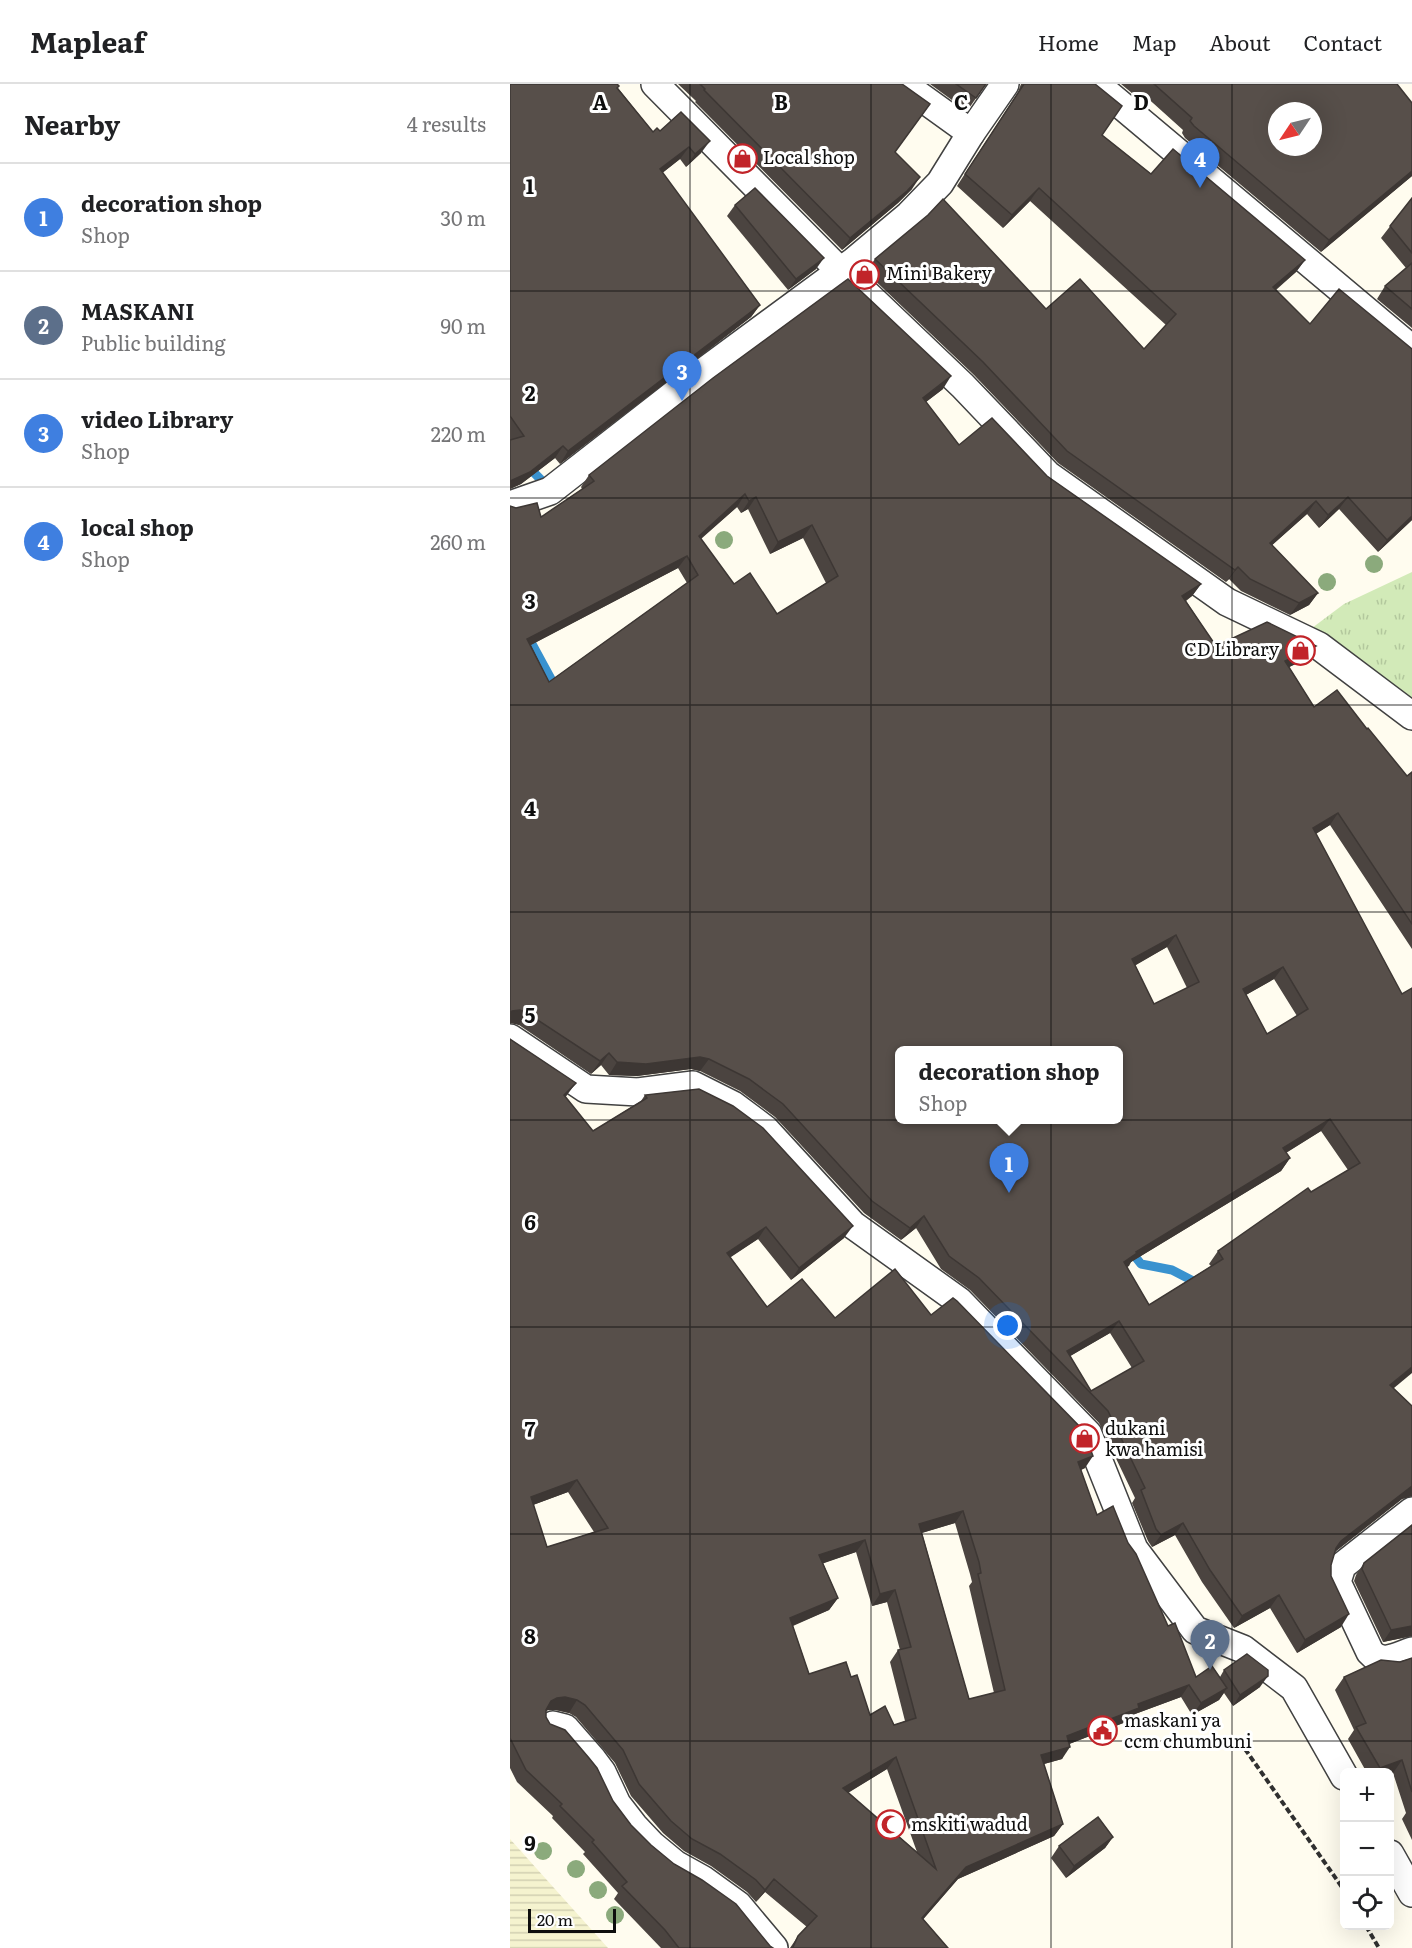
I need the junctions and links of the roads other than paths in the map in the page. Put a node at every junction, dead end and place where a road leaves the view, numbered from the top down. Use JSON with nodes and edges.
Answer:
{"nodes":[{"id":1,"x":655,"y":84,"type":"edge"},
{"id":2,"x":903,"y":84,"type":"edge"},
{"id":3,"x":1005,"y":84,"type":"edge"},
{"id":4,"x":1096,"y":84,"type":"edge"},
{"id":5,"x":971,"y":133,"type":"junction"},
{"id":6,"x":840,"y":271,"type":"junction"},
{"id":7,"x":1412,"y":349,"type":"edge"},
{"id":8,"x":510,"y":505,"type":"edge"},
{"id":9,"x":1412,"y":716,"type":"edge"},
{"id":10,"x":510,"y":1038,"type":"edge"},
{"id":11,"x":1412,"y":1512,"type":"edge"},
{"id":12,"x":1412,"y":1651,"type":"edge"},
{"id":13,"x":553,"y":1725,"type":"edge"},
{"id":14,"x":1340,"y":1769,"type":"edge"},
{"id":15,"x":1394,"y":1862,"type":"edge"},
{"id":16,"x":1412,"y":1893,"type":"edge"},
{"id":17,"x":774,"y":1948,"type":"edge"}],
"edges":[{"from":1,"to":6,"type":"street"},
{"from":2,"to":5,"type":"street"},
{"from":3,"to":5,"type":"street"},
{"from":4,"to":7,"type":"street"},
{"from":5,"to":6,"type":"street"},
{"from":6,"to":8,"type":"street"},
{"from":6,"to":9,"type":"street"},
{"from":10,"to":14,"type":"street"},
{"from":11,"to":12,"type":"street"},
{"from":13,"to":17,"type":"street"},
{"from":15,"to":16,"type":"street"}]}
